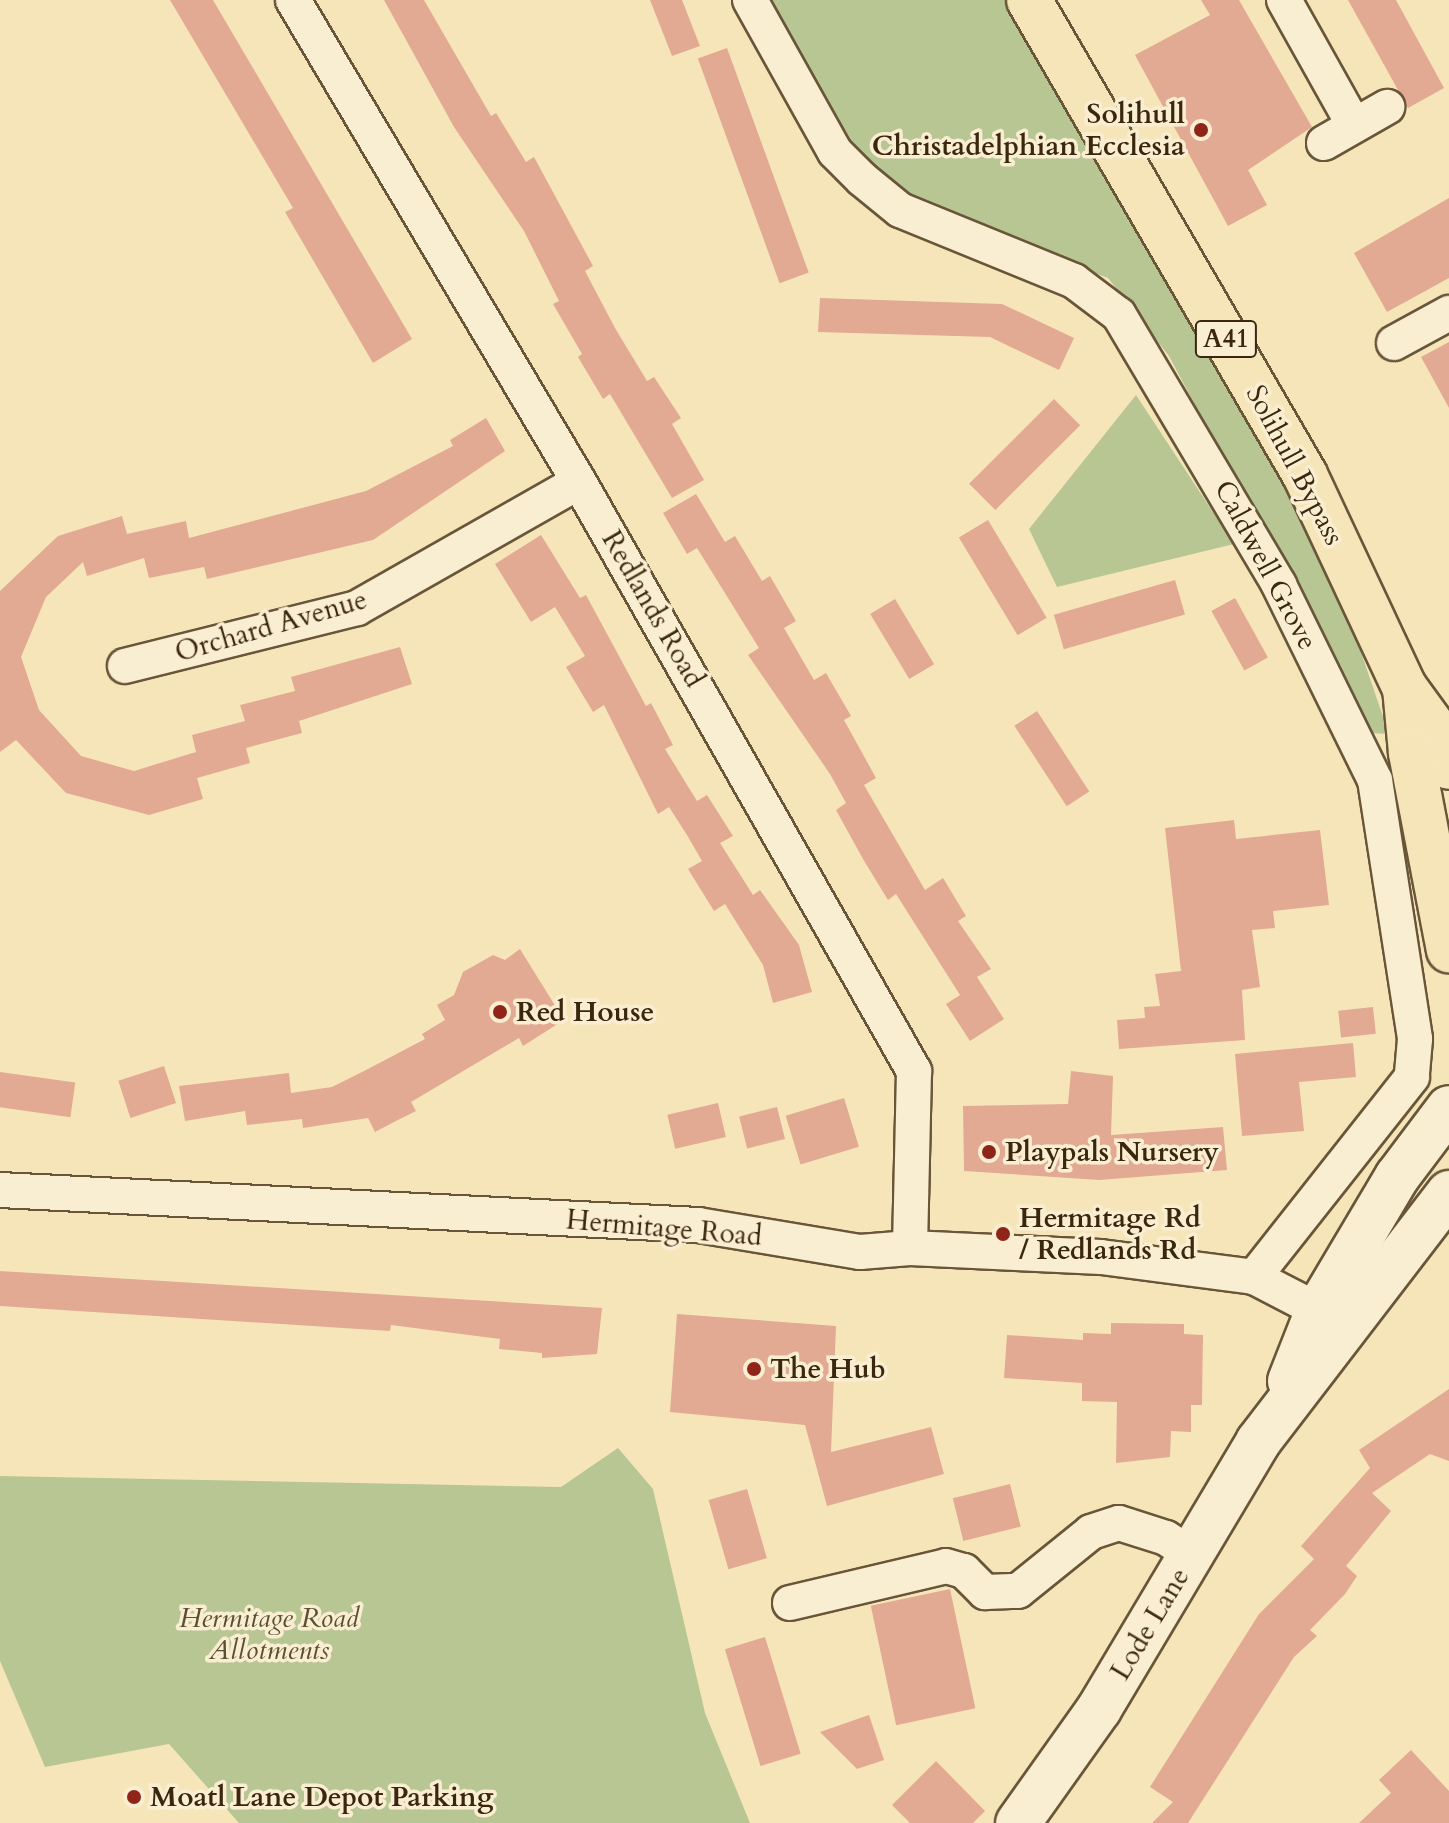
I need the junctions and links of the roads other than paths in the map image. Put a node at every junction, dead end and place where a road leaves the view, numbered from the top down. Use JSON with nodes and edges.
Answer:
{"nodes":[{"id":1,"x":293,"y":0,"type":"edge"},
{"id":2,"x":750,"y":0,"type":"edge"},
{"id":3,"x":1029,"y":0,"type":"edge"},
{"id":4,"x":1284,"y":0,"type":"edge"},
{"id":5,"x":1387,"y":107,"type":"dead end"},
{"id":6,"x":1354,"y":125,"type":"junction"},
{"id":7,"x":1324,"y":143,"type":"dead end"},
{"id":8,"x":1449,"y":313,"type":"edge"},
{"id":9,"x":1394,"y":343,"type":"dead end"},
{"id":10,"x":579,"y":482,"type":"junction"},
{"id":11,"x":125,"y":666,"type":"dead end"},
{"id":12,"x":1405,"y":688,"type":"junction"},
{"id":13,"x":1449,"y":767,"type":"edge"},
{"id":14,"x":1449,"y":950,"type":"edge"},
{"id":15,"x":1449,"y":1108,"type":"edge"},
{"id":16,"x":0,"y":1190,"type":"edge"},
{"id":17,"x":1449,"y":1193,"type":"edge"},
{"id":18,"x":910,"y":1248,"type":"junction"},
{"id":19,"x":1254,"y":1277,"type":"junction"},
{"id":20,"x":1318,"y":1310,"type":"junction"},
{"id":21,"x":1274,"y":1421,"type":"junction"},
{"id":22,"x":1192,"y":1555,"type":"junction"},
{"id":23,"x":790,"y":1603,"type":"dead end"},
{"id":24,"x":1018,"y":1823,"type":"edge"}],
"edges":[{"from":1,"to":10,"type":"street","name":"Redlands Road"},
{"from":2,"to":19,"type":"street","name":"Caldwell Grove"},
{"from":3,"to":12,"type":"highway","name":"Solihull Bypass","number":"A41"},
{"from":4,"to":6,"type":"street"},
{"from":5,"to":6,"type":"street"},
{"from":6,"to":7,"type":"street"},
{"from":8,"to":9,"type":"street"},
{"from":10,"to":11,"type":"street","name":"Orchard Avenue"},
{"from":10,"to":18,"type":"street","name":"Redlands Road"},
{"from":12,"to":13,"type":"highway","name":"Solihull Bypass","number":"A41"},
{"from":12,"to":14,"type":"highway","name":"Solihull Bypass","number":"A41"},
{"from":15,"to":20,"type":"main road","name":"Lode Lane"},
{"from":16,"to":18,"type":"street","name":"Hermitage Road"},
{"from":17,"to":21,"type":"main road","name":"Lode Lane"},
{"from":18,"to":19,"type":"street","name":"Hermitage Road"},
{"from":19,"to":20,"type":"street","name":"Hermitage Road"},
{"from":20,"to":21,"type":"main road","name":"Lode Lane"},
{"from":21,"to":22,"type":"main road","name":"Lode Lane"},
{"from":22,"to":23,"type":"street"},
{"from":22,"to":24,"type":"main road","name":"Lode Lane"}]}
